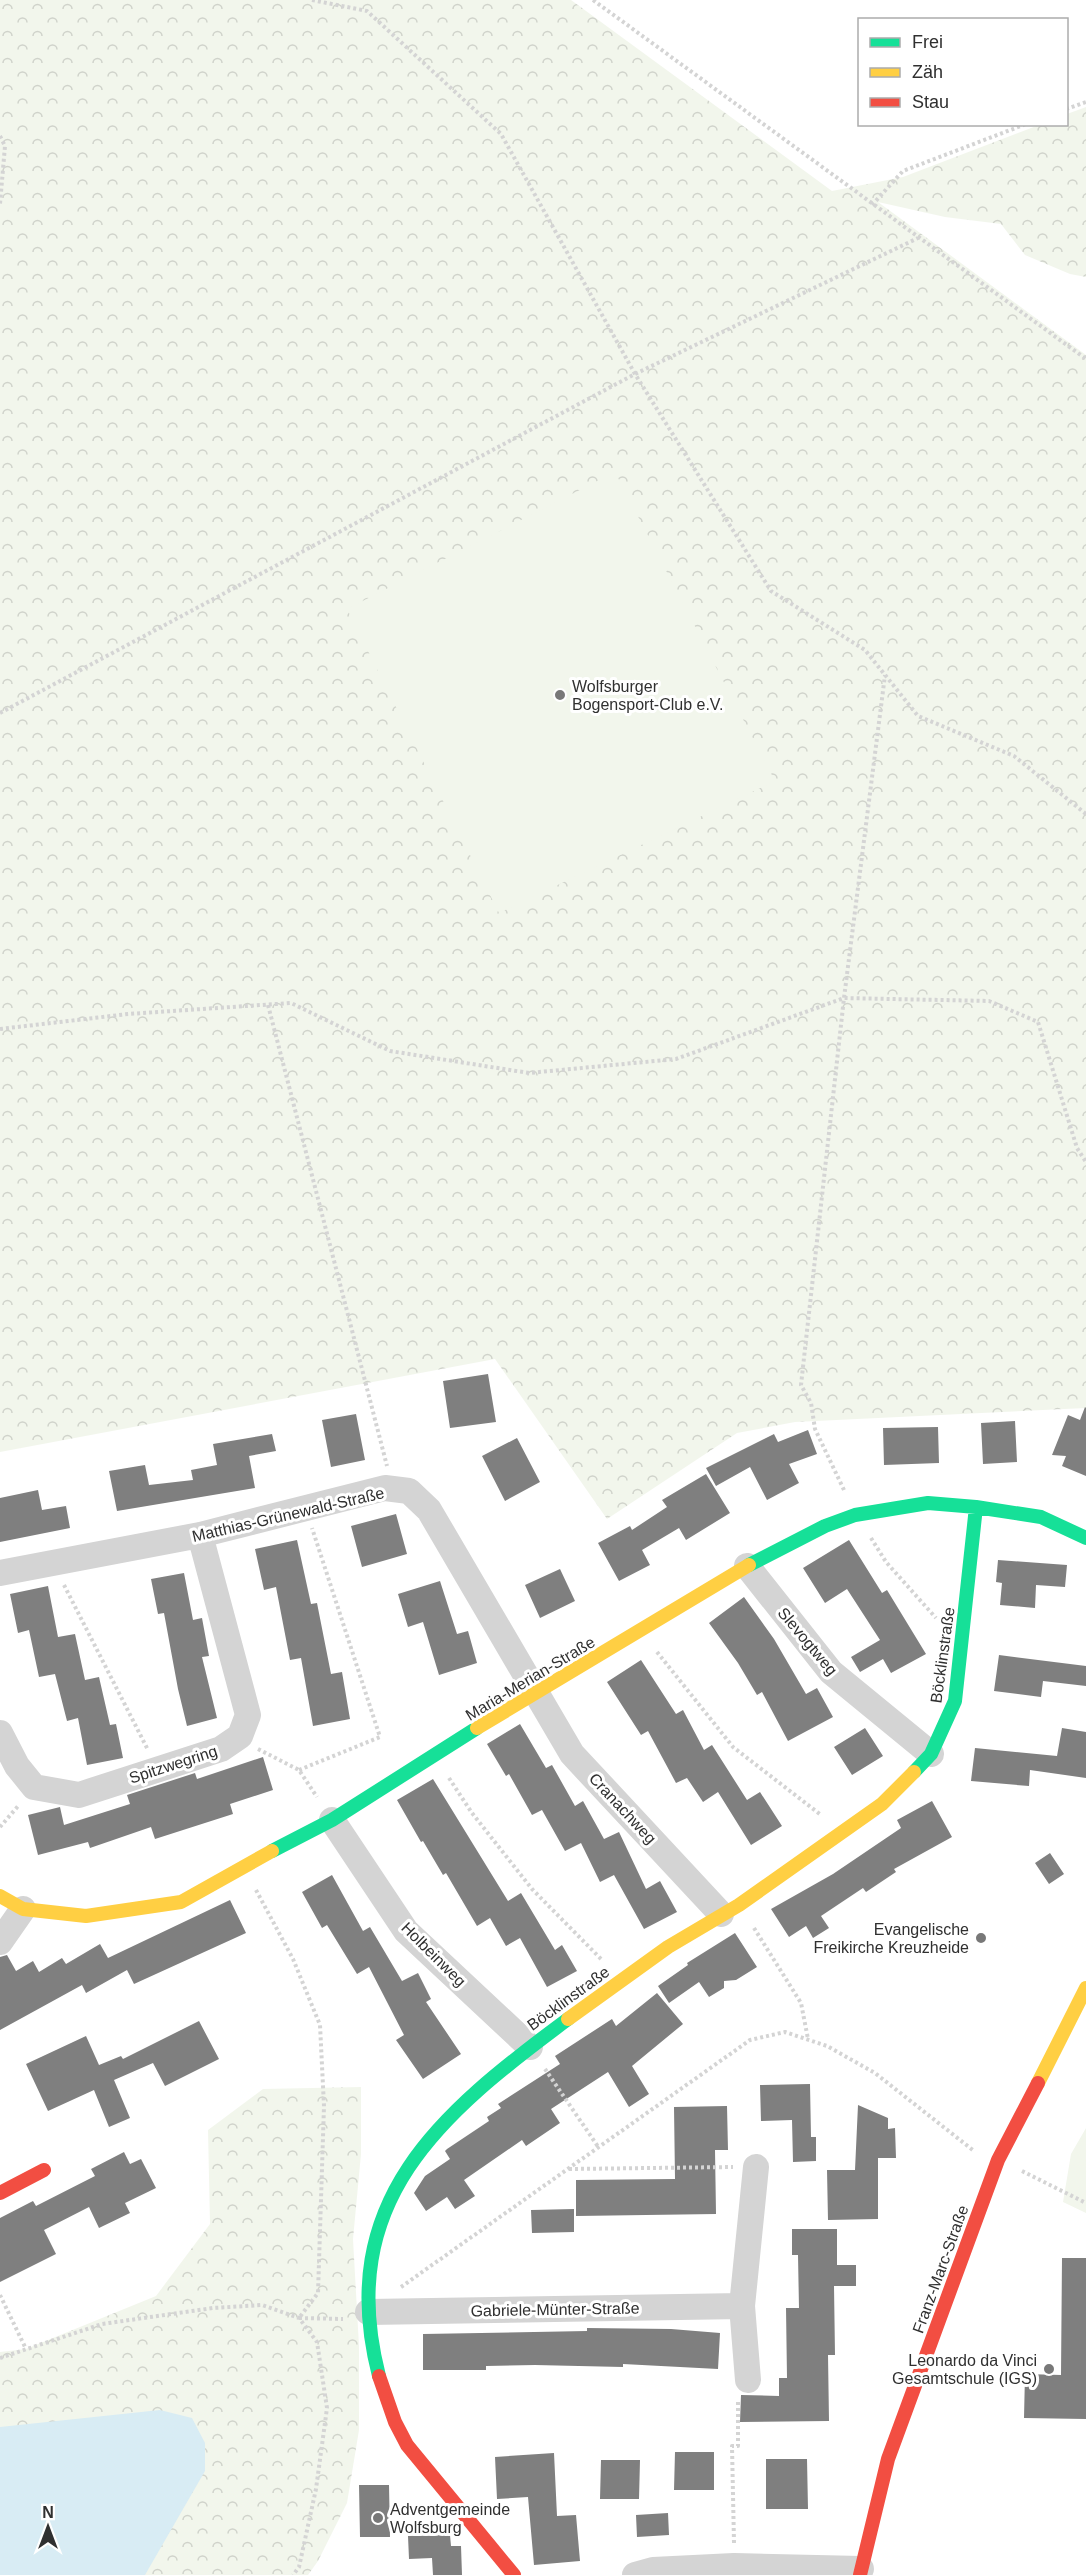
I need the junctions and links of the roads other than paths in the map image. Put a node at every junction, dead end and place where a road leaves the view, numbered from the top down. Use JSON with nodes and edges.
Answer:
{"nodes":[{"id":1,"x":976,"y":1507,"type":"junction"},
{"id":2,"x":200,"y":1535,"type":"junction"},
{"id":3,"x":1086,"y":1538,"type":"edge"},
{"id":4,"x":747,"y":1566,"type":"junction"},
{"id":5,"x":0,"y":1573,"type":"edge"},
{"id":6,"x":537,"y":1694,"type":"junction"},
{"id":7,"x":0,"y":1733,"type":"edge"},
{"id":8,"x":931,"y":1754,"type":"junction"},
{"id":9,"x":332,"y":1820,"type":"junction"},
{"id":10,"x":0,"y":1896,"type":"edge"},
{"id":11,"x":23,"y":1909,"type":"junction"},
{"id":12,"x":730,"y":1909,"type":"junction"},
{"id":13,"x":0,"y":1942,"type":"edge"},
{"id":14,"x":1086,"y":1988,"type":"edge"},
{"id":15,"x":530,"y":2047,"type":"junction"},
{"id":16,"x":756,"y":2167,"type":"road end"},
{"id":17,"x":44,"y":2170,"type":"dead end"},
{"id":18,"x":0,"y":2193,"type":"edge"},
{"id":19,"x":742,"y":2306,"type":"junction"},
{"id":20,"x":368,"y":2312,"type":"junction"},
{"id":21,"x":748,"y":2380,"type":"road end"},
{"id":22,"x":861,"y":2572,"type":"edge"},
{"id":23,"x":514,"y":2575,"type":"edge"},
{"id":24,"x":635,"y":2575,"type":"edge"}],
"edges":[{"from":1,"to":3,"type":"street","name":"Maria-Merian-Straße"},
{"from":1,"to":4,"type":"street","name":"Maria-Merian-Straße"},
{"from":1,"to":8,"type":"street","name":"Böcklinstraße"},
{"from":2,"to":5,"type":"street","name":"Matthias-Grünewald-Straße"},
{"from":2,"to":6,"type":"street","name":"Matthias-Grünewald-Straße"},
{"from":2,"to":7,"type":"street","name":"Spitzwegring"},
{"from":4,"to":6,"type":"street","name":"Maria-Merian-Straße"},
{"from":4,"to":8,"type":"street","name":"Slevogtweg"},
{"from":6,"to":9,"type":"street","name":"Maria-Merian-Straße"},
{"from":6,"to":12,"type":"street","name":"Cranachweg"},
{"from":8,"to":12,"type":"street","name":"Böcklinstraße"},
{"from":9,"to":11,"type":"street","name":"Maria-Merian-Straße"},
{"from":9,"to":15,"type":"street","name":"Holbeinweg"},
{"from":10,"to":11,"type":"street","name":"Maria-Merian-Straße"},
{"from":11,"to":13,"type":"street"},
{"from":12,"to":15,"type":"street","name":"Böcklinstraße"},
{"from":14,"to":22,"type":"street","name":"Franz-Marc-Straße"},
{"from":15,"to":20,"type":"street","name":"Böcklinstraße"},
{"from":16,"to":19,"type":"street"},
{"from":17,"to":18,"type":"street"},
{"from":19,"to":20,"type":"street","name":"Gabriele-Münter-Straße"},
{"from":19,"to":21,"type":"street"},
{"from":20,"to":23,"type":"street","name":"Böcklinstraße"},
{"from":22,"to":24,"type":"street"}]}
